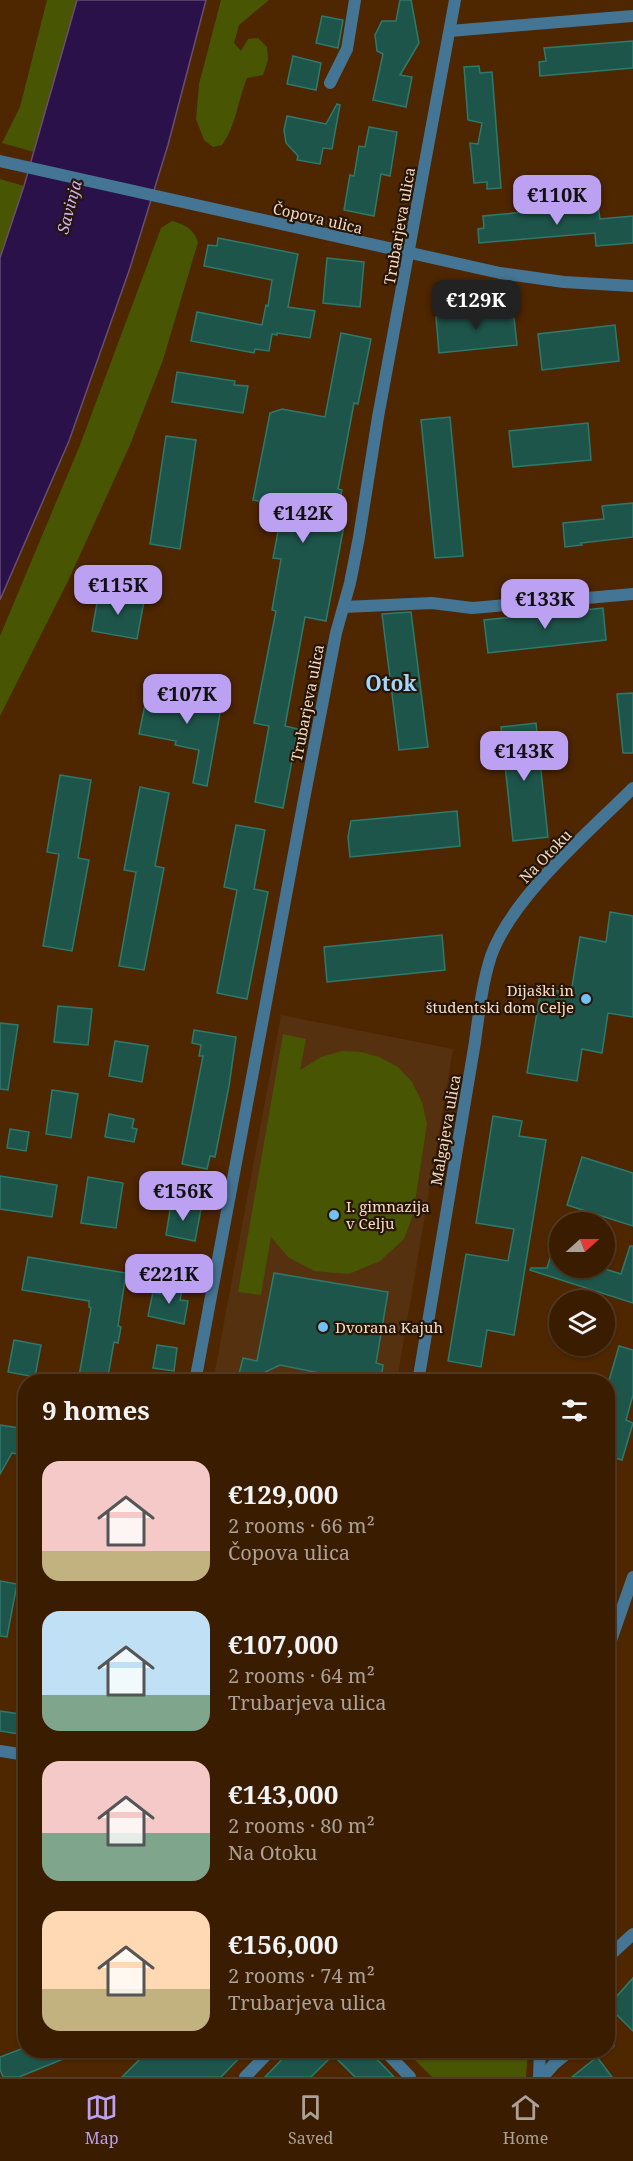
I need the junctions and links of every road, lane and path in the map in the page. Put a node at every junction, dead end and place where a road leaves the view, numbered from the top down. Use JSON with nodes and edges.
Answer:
{"nodes":[{"id":1,"x":355,"y":0,"type":"edge"},
{"id":2,"x":455,"y":0,"type":"edge"},
{"id":3,"x":633,"y":16,"type":"edge"},
{"id":4,"x":450,"y":31,"type":"junction"},
{"id":5,"x":330,"y":83,"type":"dead end"},
{"id":6,"x":0,"y":161,"type":"edge"},
{"id":7,"x":408,"y":253,"type":"junction"},
{"id":8,"x":633,"y":286,"type":"edge"},
{"id":9,"x":633,"y":594,"type":"edge"},
{"id":10,"x":344,"y":607,"type":"junction"},
{"id":11,"x":633,"y":788,"type":"edge"},
{"id":12,"x":492,"y":954,"type":"joint"},
{"id":13,"x":196,"y":1374,"type":"edge"},
{"id":14,"x":419,"y":1374,"type":"edge"},
{"id":15,"x":633,"y":1577,"type":"edge"},
{"id":16,"x":615,"y":1629,"type":"edge"},
{"id":17,"x":0,"y":1751,"type":"edge"},
{"id":18,"x":18,"y":1754,"type":"edge"},
{"id":19,"x":633,"y":1935,"type":"edge"},
{"id":20,"x":615,"y":1951,"type":"edge"},
{"id":21,"x":264,"y":2058,"type":"edge"},
{"id":22,"x":392,"y":2058,"type":"edge"},
{"id":23,"x":540,"y":2058,"type":"edge"},
{"id":24,"x":561,"y":2058,"type":"edge"},
{"id":25,"x":245,"y":2077,"type":"edge"},
{"id":26,"x":410,"y":2077,"type":"edge"},
{"id":27,"x":541,"y":2077,"type":"edge"}],
"edges":[{"from":1,"to":5,"type":"street"},
{"from":2,"to":4,"type":"street","name":"Trubarjeva ulica"},
{"from":3,"to":4,"type":"street"},
{"from":4,"to":7,"type":"street","name":"Trubarjeva ulica"},
{"from":6,"to":7,"type":"street","name":"Čopova ulica"},
{"from":7,"to":8,"type":"street","name":"Čopova ulica"},
{"from":7,"to":10,"type":"street","name":"Trubarjeva ulica"},
{"from":9,"to":10,"type":"street"},
{"from":10,"to":13,"type":"street","name":"Trubarjeva ulica"},
{"from":11,"to":12,"type":"street","name":"Na Otoku"},
{"from":12,"to":14,"type":"street","name":"Malgajeva ulica"},
{"from":15,"to":16,"type":"street"},
{"from":17,"to":18,"type":"street"},
{"from":19,"to":20,"type":"street"},
{"from":21,"to":25,"type":"street"},
{"from":22,"to":26,"type":"street"},
{"from":23,"to":27,"type":"street"},
{"from":24,"to":27,"type":"street"}]}
